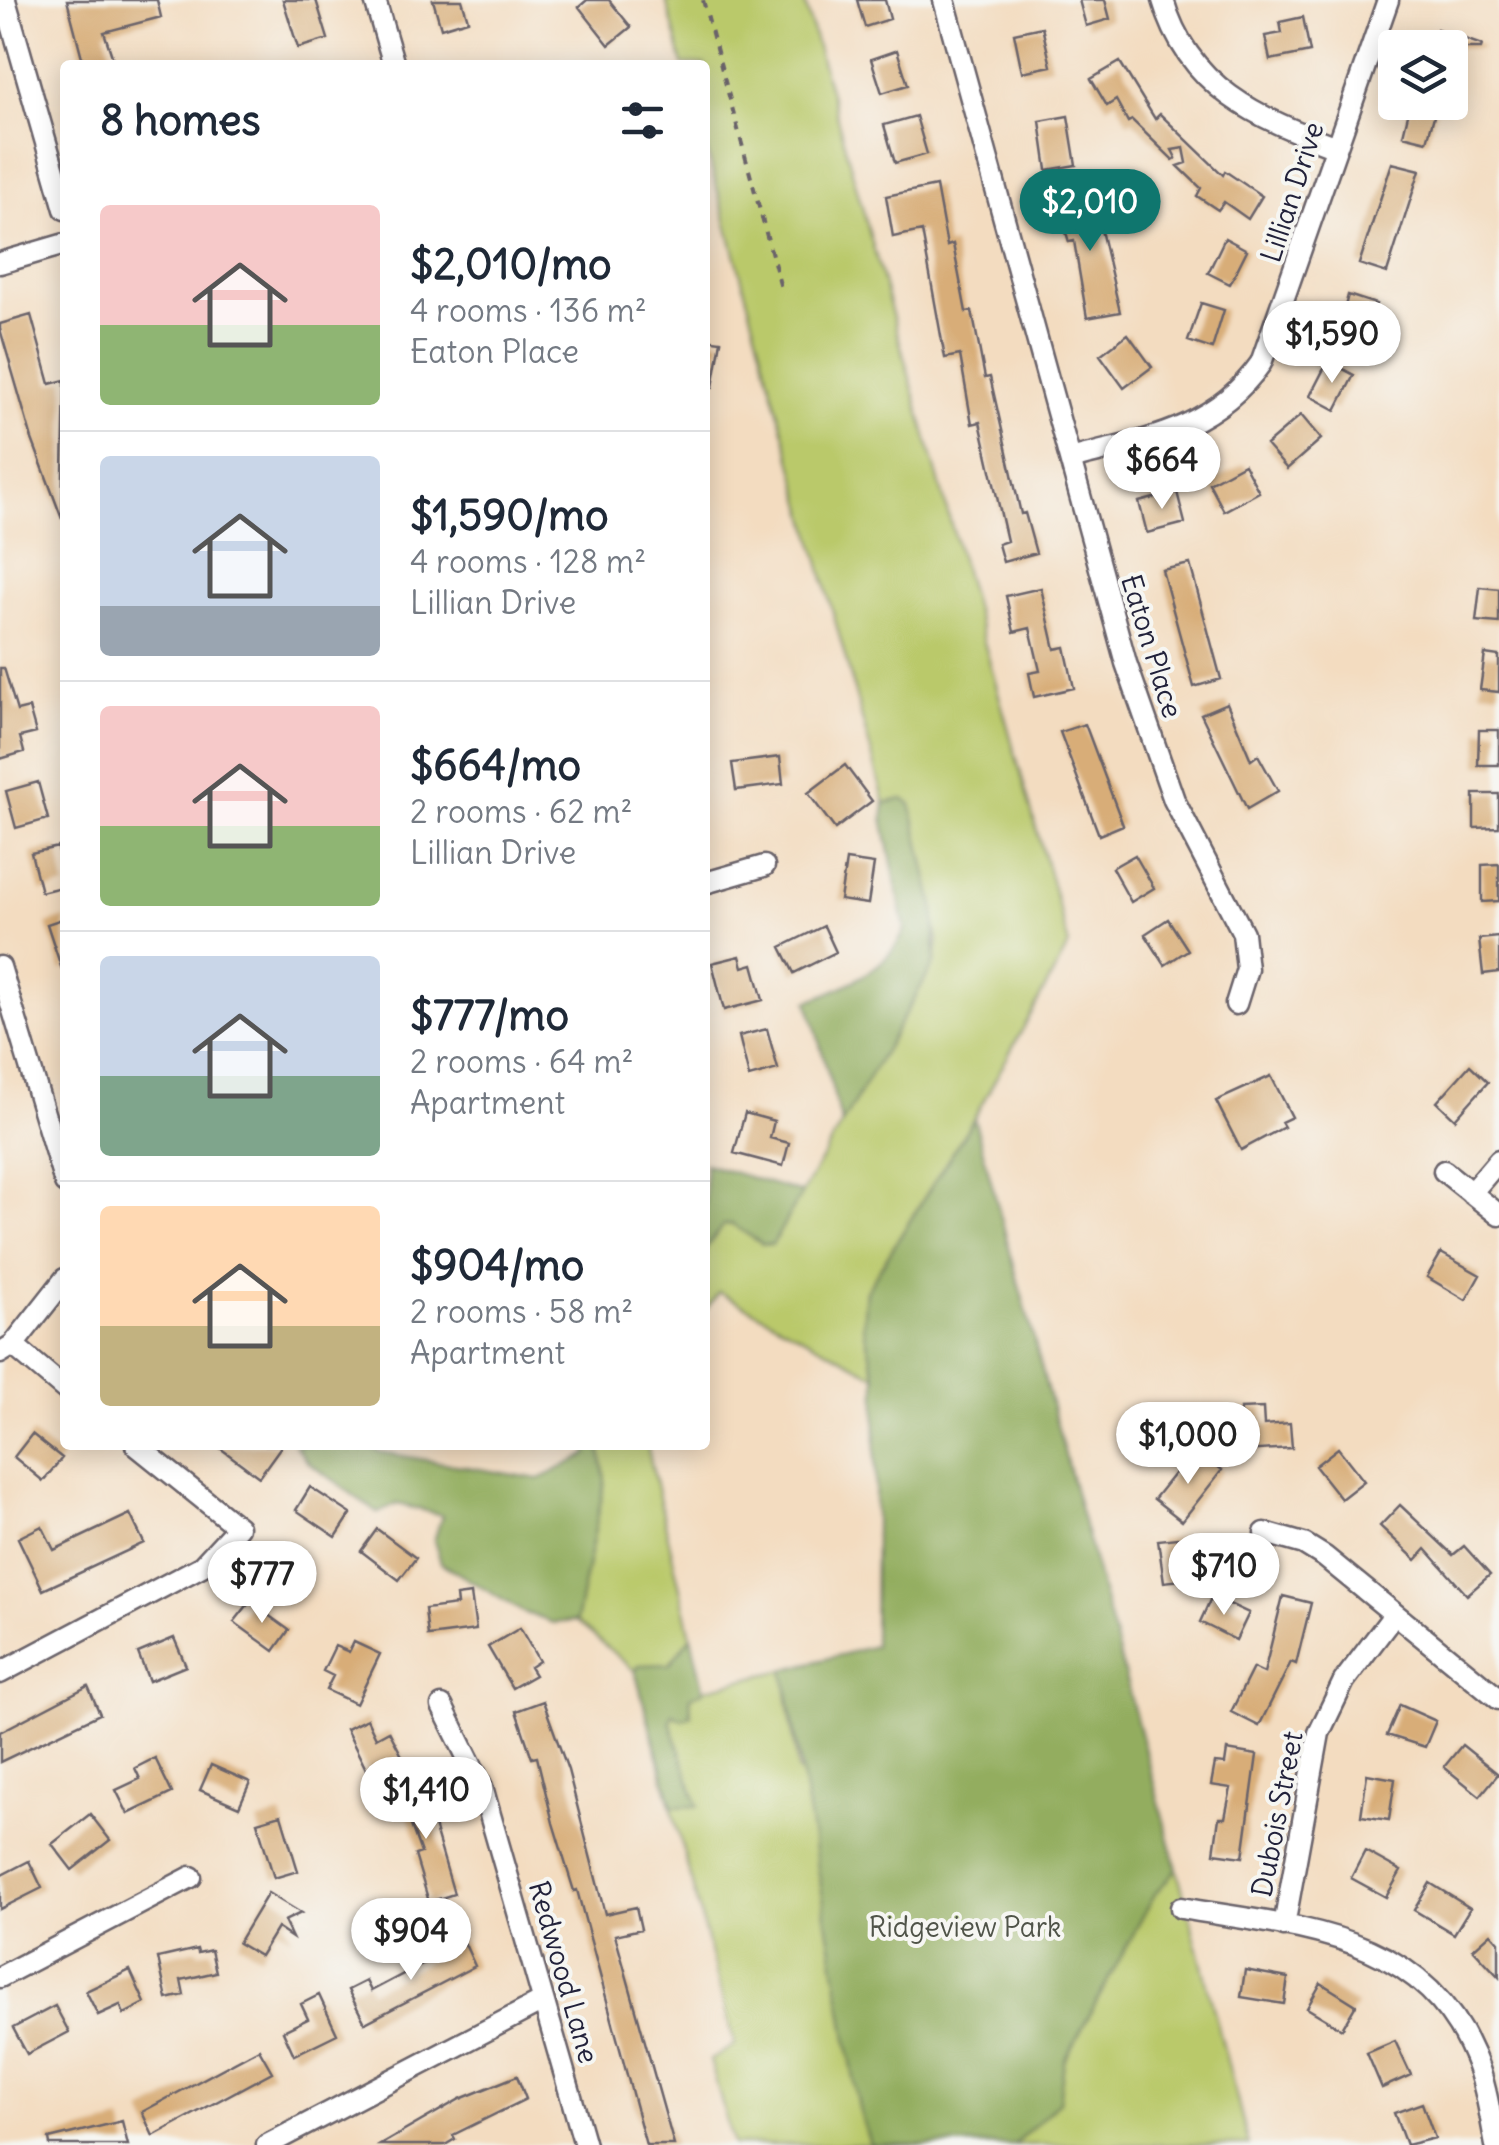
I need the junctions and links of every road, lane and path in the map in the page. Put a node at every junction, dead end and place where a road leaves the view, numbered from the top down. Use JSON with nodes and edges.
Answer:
{"nodes":[{"id":1,"x":5,"y":0,"type":"edge"},
{"id":2,"x":375,"y":0,"type":"edge"},
{"id":3,"x":703,"y":0,"type":"edge"},
{"id":4,"x":944,"y":0,"type":"edge"},
{"id":5,"x":1163,"y":0,"type":"edge"},
{"id":6,"x":1388,"y":0,"type":"edge"},
{"id":7,"x":393,"y":60,"type":"edge"},
{"id":8,"x":1336,"y":146,"type":"junction"},
{"id":9,"x":60,"y":192,"type":"edge"},
{"id":10,"x":60,"y":245,"type":"edge"},
{"id":11,"x":0,"y":263,"type":"edge"},
{"id":12,"x":782,"y":292,"type":"dead end"},
{"id":13,"x":1070,"y":459,"type":"junction"},
{"id":14,"x":764,"y":866,"type":"dead end"},
{"id":15,"x":710,"y":882,"type":"edge"},
{"id":16,"x":0,"y":966,"type":"edge"},
{"id":17,"x":1236,"y":1004,"type":"dead end"},
{"id":18,"x":10,"y":1035,"type":"edge"},
{"id":19,"x":1499,"y":1160,"type":"edge"},
{"id":20,"x":60,"y":1170,"type":"edge"},
{"id":21,"x":1444,"y":1171,"type":"dead end"},
{"id":22,"x":1471,"y":1192,"type":"junction"},
{"id":23,"x":1499,"y":1215,"type":"edge"},
{"id":24,"x":60,"y":1285,"type":"edge"},
{"id":25,"x":6,"y":1349,"type":"edge"},
{"id":26,"x":60,"y":1386,"type":"edge"},
{"id":27,"x":142,"y":1450,"type":"edge"},
{"id":28,"x":1265,"y":1534,"type":"dead end"},
{"id":29,"x":1394,"y":1615,"type":"junction"},
{"id":30,"x":0,"y":1673,"type":"edge"},
{"id":31,"x":1499,"y":1699,"type":"edge"},
{"id":32,"x":442,"y":1706,"type":"dead end"},
{"id":33,"x":191,"y":1877,"type":"dead end"},
{"id":34,"x":1181,"y":1908,"type":"dead end"},
{"id":35,"x":1284,"y":1926,"type":"junction"},
{"id":36,"x":0,"y":1977,"type":"edge"},
{"id":37,"x":543,"y":2000,"type":"junction"},
{"id":38,"x":267,"y":2145,"type":"edge"},
{"id":39,"x":585,"y":2145,"type":"edge"},
{"id":40,"x":1496,"y":2145,"type":"edge"}],
"edges":[{"from":1,"to":9,"type":"street"},
{"from":2,"to":7,"type":"street"},
{"from":3,"to":12,"type":"path"},
{"from":4,"to":13,"type":"street","name":"Eaton Place"},
{"from":5,"to":8,"type":"street"},
{"from":6,"to":8,"type":"street","name":"Lillian Drive"},
{"from":8,"to":13,"type":"street","name":"Lillian Drive"},
{"from":10,"to":11,"type":"street"},
{"from":13,"to":17,"type":"street","name":"Eaton Place"},
{"from":14,"to":15,"type":"street"},
{"from":16,"to":18,"type":"street"},
{"from":18,"to":20,"type":"street"},
{"from":19,"to":22,"type":"street"},
{"from":21,"to":22,"type":"street"},
{"from":22,"to":23,"type":"street"},
{"from":24,"to":25,"type":"street"},
{"from":25,"to":26,"type":"street"},
{"from":27,"to":30,"type":"street"},
{"from":28,"to":29,"type":"street"},
{"from":29,"to":31,"type":"street"},
{"from":29,"to":35,"type":"street","name":"Dubois Street"},
{"from":32,"to":37,"type":"street","name":"Redwood Lane"},
{"from":33,"to":36,"type":"street"},
{"from":34,"to":35,"type":"street"},
{"from":35,"to":40,"type":"street"},
{"from":37,"to":38,"type":"street"},
{"from":37,"to":39,"type":"street","name":"Redwood Lane"}]}
